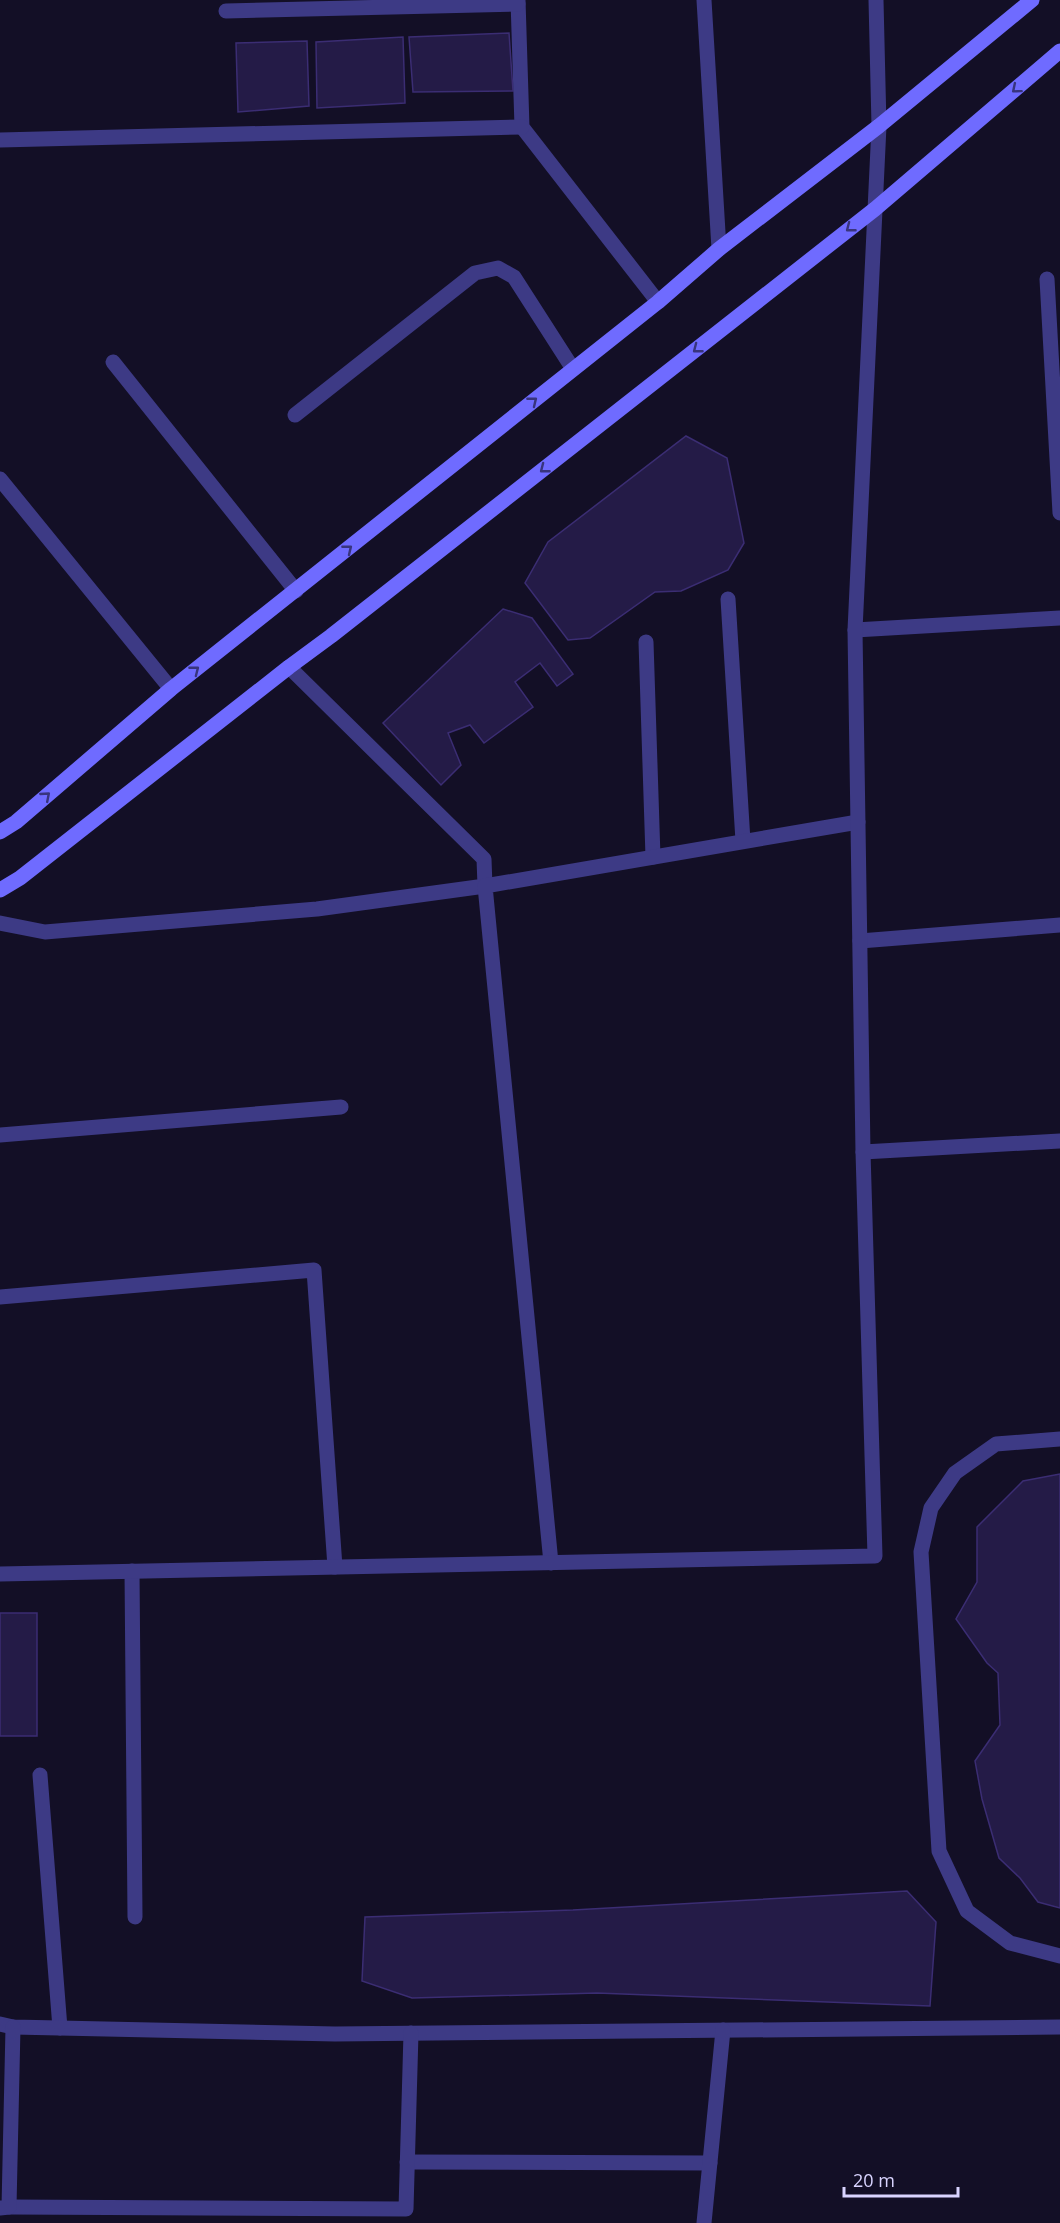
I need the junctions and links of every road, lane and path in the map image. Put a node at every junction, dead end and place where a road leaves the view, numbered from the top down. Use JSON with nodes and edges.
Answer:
{"nodes":[{"id":1,"x":704,"y":0,"type":"edge"},
{"id":2,"x":876,"y":0,"type":"edge"},
{"id":3,"x":1032,"y":0,"type":"edge"},
{"id":4,"x":518,"y":2,"type":"edge"},
{"id":5,"x":226,"y":11,"type":"dead end"},
{"id":6,"x":1060,"y":51,"type":"edge"},
{"id":7,"x":879,"y":126,"type":"junction"},
{"id":8,"x":522,"y":127,"type":"junction"},
{"id":9,"x":0,"y":140,"type":"edge"},
{"id":10,"x":875,"y":209,"type":"junction"},
{"id":11,"x":719,"y":249,"type":"junction"},
{"id":12,"x":1047,"y":279,"type":"dead end"},
{"id":13,"x":658,"y":302,"type":"junction"},
{"id":14,"x":113,"y":362,"type":"dead end"},
{"id":15,"x":573,"y":369,"type":"junction"},
{"id":16,"x":295,"y":415,"type":"dead end"},
{"id":17,"x":0,"y":479,"type":"edge"},
{"id":18,"x":1060,"y":513,"type":"edge"},
{"id":19,"x":296,"y":591,"type":"junction"},
{"id":20,"x":728,"y":599,"type":"dead end"},
{"id":21,"x":1060,"y":618,"type":"edge"},
{"id":22,"x":855,"y":630,"type":"junction"},
{"id":23,"x":646,"y":642,"type":"dead end"},
{"id":24,"x":289,"y":667,"type":"junction"},
{"id":25,"x":171,"y":689,"type":"junction"},
{"id":26,"x":858,"y":822,"type":"junction"},
{"id":27,"x":0,"y":832,"type":"edge"},
{"id":28,"x":743,"y":841,"type":"junction"},
{"id":29,"x":653,"y":857,"type":"junction"},
{"id":30,"x":485,"y":886,"type":"junction"},
{"id":31,"x":0,"y":890,"type":"edge"},
{"id":32,"x":0,"y":923,"type":"edge"},
{"id":33,"x":1060,"y":925,"type":"edge"},
{"id":34,"x":860,"y":941,"type":"junction"},
{"id":35,"x":341,"y":1107,"type":"dead end"},
{"id":36,"x":0,"y":1136,"type":"edge"},
{"id":37,"x":1060,"y":1140,"type":"edge"},
{"id":38,"x":863,"y":1152,"type":"junction"},
{"id":39,"x":0,"y":1297,"type":"edge"},
{"id":40,"x":1060,"y":1439,"type":"edge"},
{"id":41,"x":551,"y":1563,"type":"junction"},
{"id":42,"x":335,"y":1567,"type":"junction"},
{"id":43,"x":132,"y":1571,"type":"junction"},
{"id":44,"x":0,"y":1574,"type":"edge"},
{"id":45,"x":40,"y":1775,"type":"dead end"},
{"id":46,"x":135,"y":1917,"type":"dead end"},
{"id":47,"x":1060,"y":1956,"type":"edge"},
{"id":48,"x":6,"y":2026,"type":"edge"},
{"id":49,"x":1060,"y":2027,"type":"edge"},
{"id":50,"x":60,"y":2028,"type":"junction"},
{"id":51,"x":723,"y":2030,"type":"junction"},
{"id":52,"x":411,"y":2033,"type":"junction"},
{"id":53,"x":407,"y":2162,"type":"junction"},
{"id":54,"x":710,"y":2163,"type":"junction"},
{"id":55,"x":4,"y":2207,"type":"edge"},
{"id":56,"x":704,"y":2223,"type":"edge"}],
"edges":[{"from":1,"to":11,"type":"street"},
{"from":2,"to":7,"type":"street"},
{"from":3,"to":7,"type":"street"},
{"from":4,"to":5,"type":"street"},
{"from":4,"to":8,"type":"street"},
{"from":6,"to":10,"type":"street","one_way":true},
{"from":7,"to":10,"type":"street"},
{"from":7,"to":11,"type":"street"},
{"from":8,"to":9,"type":"street"},
{"from":8,"to":13,"type":"street"},
{"from":10,"to":22,"type":"street"},
{"from":10,"to":24,"type":"street","one_way":true},
{"from":11,"to":13,"type":"street"},
{"from":12,"to":18,"type":"street"},
{"from":13,"to":15,"type":"street"},
{"from":14,"to":19,"type":"street"},
{"from":15,"to":16,"type":"street"},
{"from":19,"to":15,"type":"street","one_way":true},
{"from":17,"to":25,"type":"street"},
{"from":25,"to":19,"type":"street","one_way":true},
{"from":20,"to":28,"type":"street"},
{"from":21,"to":22,"type":"street"},
{"from":22,"to":26,"type":"street"},
{"from":23,"to":29,"type":"street"},
{"from":24,"to":30,"type":"street"},
{"from":24,"to":31,"type":"street"},
{"from":27,"to":25,"type":"street","one_way":true},
{"from":26,"to":28,"type":"street"},
{"from":26,"to":34,"type":"street"},
{"from":28,"to":29,"type":"street"},
{"from":29,"to":30,"type":"street"},
{"from":30,"to":32,"type":"street"},
{"from":30,"to":41,"type":"street"},
{"from":33,"to":34,"type":"street"},
{"from":34,"to":38,"type":"street"},
{"from":35,"to":36,"type":"street"},
{"from":37,"to":38,"type":"street"},
{"from":38,"to":41,"type":"street"},
{"from":39,"to":42,"type":"street"},
{"from":40,"to":47,"type":"street"},
{"from":41,"to":42,"type":"street"},
{"from":42,"to":43,"type":"street"},
{"from":43,"to":44,"type":"street"},
{"from":43,"to":46,"type":"street"},
{"from":45,"to":50,"type":"street"},
{"from":48,"to":50,"type":"street"},
{"from":48,"to":55,"type":"street"},
{"from":49,"to":51,"type":"street"},
{"from":50,"to":52,"type":"street"},
{"from":51,"to":52,"type":"street"},
{"from":51,"to":54,"type":"street"},
{"from":52,"to":53,"type":"street"},
{"from":53,"to":54,"type":"street"},
{"from":53,"to":55,"type":"street"},
{"from":54,"to":56,"type":"street"}]}
